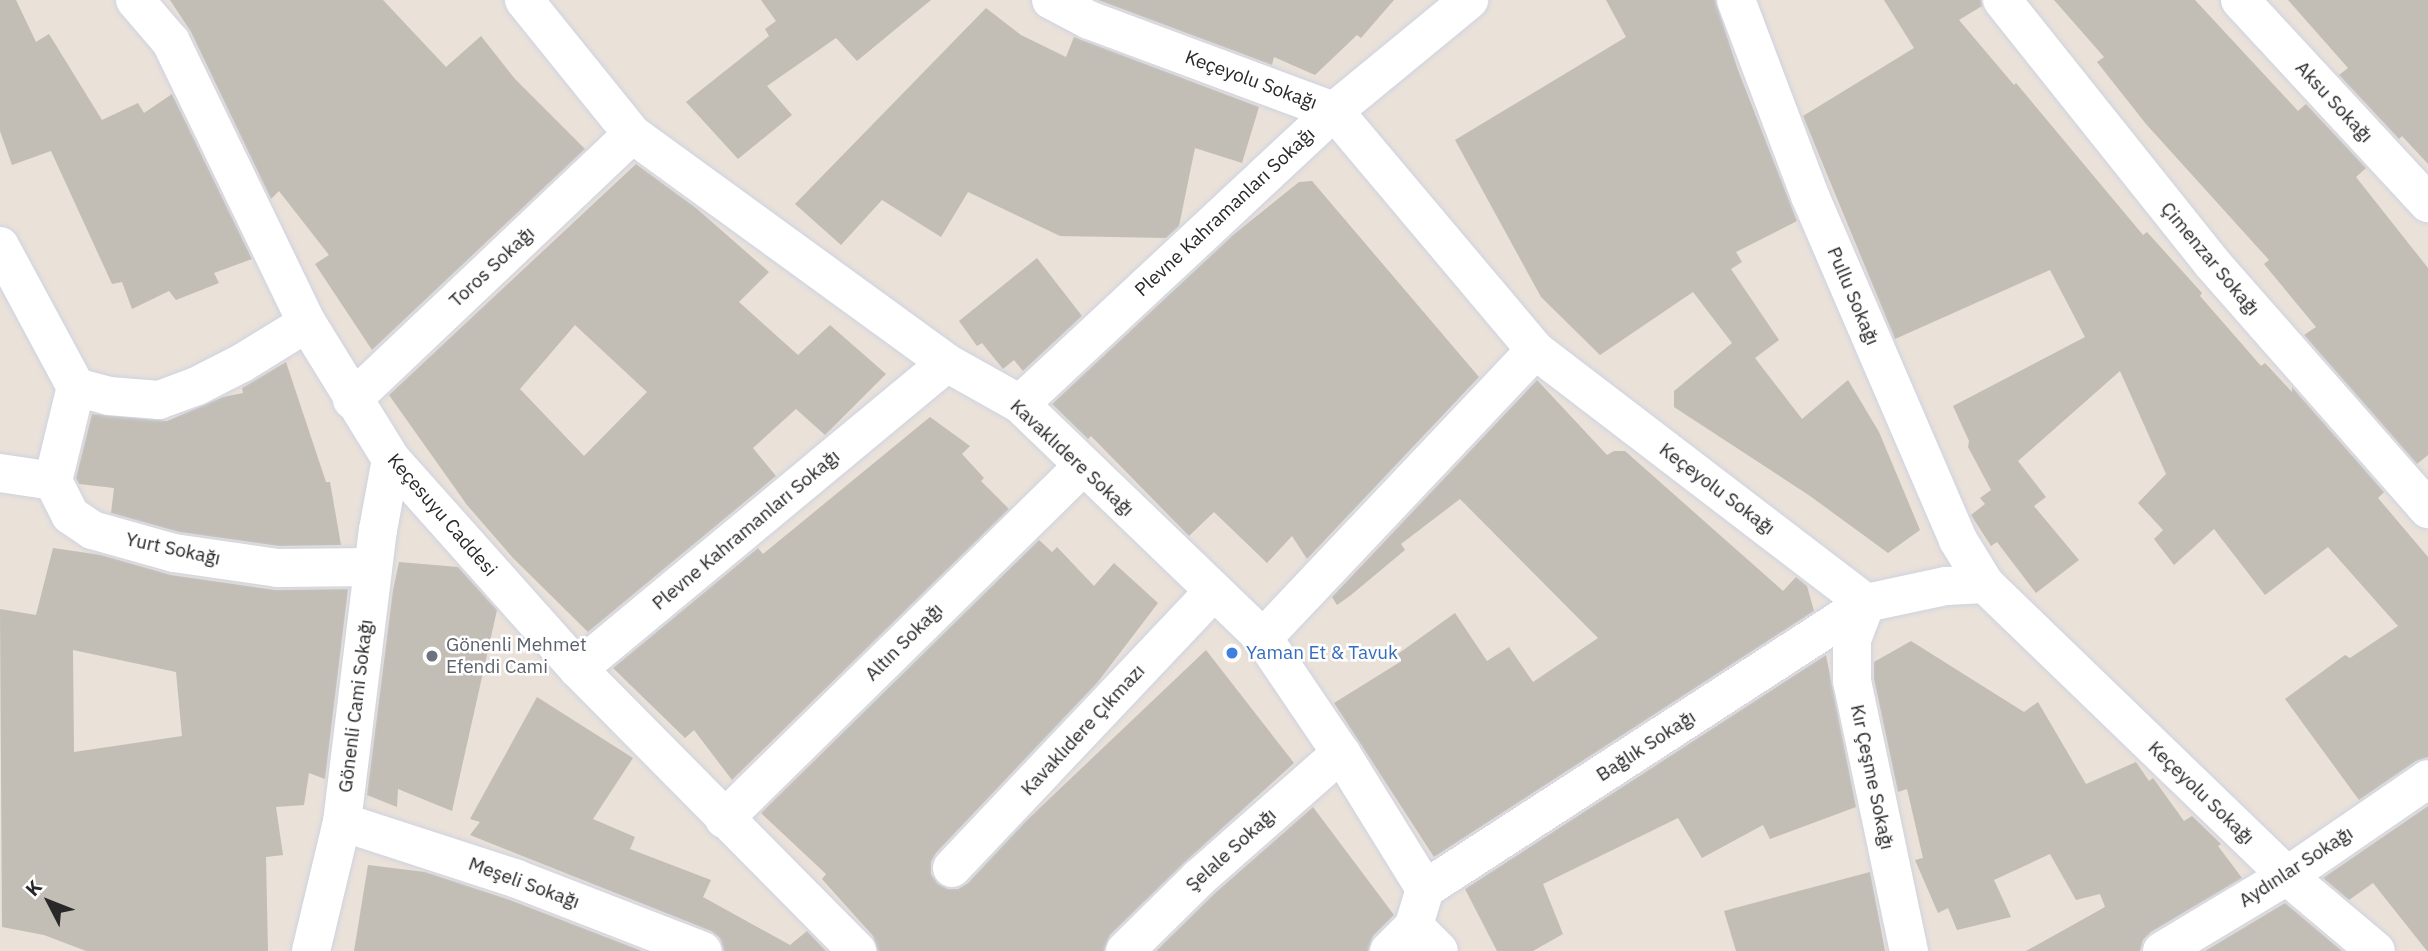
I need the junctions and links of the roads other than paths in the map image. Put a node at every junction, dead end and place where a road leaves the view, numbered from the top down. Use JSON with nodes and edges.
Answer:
{"nodes":[{"id":1,"x":135,"y":0,"type":"edge"},
{"id":2,"x":524,"y":0,"type":"edge"},
{"id":3,"x":1051,"y":0,"type":"edge"},
{"id":4,"x":1736,"y":0,"type":"edge"},
{"id":5,"x":2002,"y":0,"type":"edge"},
{"id":6,"x":2241,"y":0,"type":"edge"},
{"id":7,"x":1448,"y":6,"type":"edge"},
{"id":8,"x":1334,"y":111,"type":"junction"},
{"id":9,"x":632,"y":134,"type":"junction"},
{"id":10,"x":2428,"y":204,"type":"edge"},
{"id":11,"x":1,"y":250,"type":"edge"},
{"id":12,"x":307,"y":323,"type":"junction"},
{"id":13,"x":1535,"y":350,"type":"junction"},
{"id":14,"x":947,"y":363,"type":"junction"},
{"id":15,"x":76,"y":387,"type":"junction"},
{"id":16,"x":352,"y":400,"type":"junction"},
{"id":17,"x":1020,"y":404,"type":"junction"},
{"id":18,"x":391,"y":459,"type":"junction"},
{"id":19,"x":1083,"y":466,"type":"junction"},
{"id":20,"x":0,"y":473,"type":"edge"},
{"id":21,"x":53,"y":481,"type":"junction"},
{"id":22,"x":2428,"y":509,"type":"edge"},
{"id":23,"x":373,"y":567,"type":"junction"},
{"id":24,"x":1985,"y":584,"type":"junction"},
{"id":25,"x":1213,"y":592,"type":"junction"},
{"id":26,"x":1866,"y":603,"type":"junction"},
{"id":27,"x":1263,"y":638,"type":"junction"},
{"id":28,"x":578,"y":670,"type":"junction"},
{"id":29,"x":1340,"y":754,"type":"junction"},
{"id":30,"x":2428,"y":779,"type":"edge"},
{"id":31,"x":724,"y":819,"type":"junction"},
{"id":32,"x":342,"y":822,"type":"junction"},
{"id":33,"x":952,"y":868,"type":"dead end"},
{"id":34,"x":2287,"y":876,"type":"junction"},
{"id":35,"x":1425,"y":889,"type":"junction"},
{"id":36,"x":1414,"y":942,"type":"edge"},
{"id":37,"x":311,"y":951,"type":"edge"},
{"id":38,"x":703,"y":951,"type":"edge"},
{"id":39,"x":856,"y":951,"type":"edge"},
{"id":40,"x":1125,"y":951,"type":"edge"},
{"id":41,"x":1909,"y":951,"type":"edge"},
{"id":42,"x":2162,"y":951,"type":"edge"},
{"id":43,"x":2376,"y":951,"type":"edge"}],
"edges":[{"from":1,"to":12,"type":"street","name":"Keçesuyu Caddesi"},
{"from":2,"to":9,"type":"street","name":"Kavaklıdere Sokağı"},
{"from":3,"to":8,"type":"street","name":"Keçeyolu Sokağı"},
{"from":4,"to":24,"type":"street","name":"Pullu Sokağı"},
{"from":5,"to":22,"type":"street","name":"Çimenzar Sokağı"},
{"from":6,"to":10,"type":"street","name":"Aksu Sokağı"},
{"from":7,"to":8,"type":"street","name":"Plevne Kahramanları Sokağı"},
{"from":8,"to":13,"type":"street","name":"Keçeyolu Sokağı"},
{"from":8,"to":17,"type":"street","name":"Plevne Kahramanları Sokağı"},
{"from":9,"to":14,"type":"street","name":"Kavaklıdere Sokağı"},
{"from":9,"to":16,"type":"street","name":"Toros Sokağı"},
{"from":11,"to":15,"type":"street"},
{"from":12,"to":15,"type":"street"},
{"from":12,"to":16,"type":"street","name":"Keçesuyu Caddesi"},
{"from":13,"to":26,"type":"street","name":"Keçeyolu Sokağı"},
{"from":13,"to":27,"type":"street"},
{"from":14,"to":17,"type":"street","name":"Kavaklıdere Sokağı"},
{"from":14,"to":28,"type":"street","name":"Plevne Kahramanları Sokağı"},
{"from":15,"to":21,"type":"street"},
{"from":16,"to":18,"type":"street","name":"Keçesuyu Caddesi"},
{"from":17,"to":19,"type":"street","name":"Kavaklıdere Sokağı"},
{"from":18,"to":23,"type":"street","name":"Gönenli Cami Sokağı"},
{"from":18,"to":28,"type":"street","name":"Keçesuyu Caddesi"},
{"from":19,"to":25,"type":"street","name":"Kavaklıdere Sokağı"},
{"from":19,"to":31,"type":"street","name":"Altın Sokağı"},
{"from":20,"to":21,"type":"street"},
{"from":21,"to":23,"type":"street","name":"Yurt Sokağı"},
{"from":23,"to":32,"type":"street","name":"Gönenli Cami Sokağı"},
{"from":24,"to":26,"type":"street"},
{"from":24,"to":34,"type":"street","name":"Keçeyolu Sokağı"},
{"from":25,"to":27,"type":"street","name":"Kavaklıdere Sokağı"},
{"from":25,"to":33,"type":"street","name":"Kavaklıdere Çıkmazı"},
{"from":26,"to":35,"type":"street","name":"Bağlık Sokağı"},
{"from":26,"to":41,"type":"street","name":"Kır Çeşme Sokağı"},
{"from":27,"to":29,"type":"street","name":"Kavaklıdere Sokağı"},
{"from":28,"to":31,"type":"street","name":"Keçesuyu Caddesi"},
{"from":29,"to":35,"type":"street","name":"Kavaklıdere Sokağı"},
{"from":29,"to":40,"type":"street","name":"Şelale Sokağı"},
{"from":30,"to":34,"type":"street","name":"Aydınlar Sokağı"},
{"from":31,"to":39,"type":"street","name":"Keçesuyu Caddesi"},
{"from":32,"to":37,"type":"street","name":"Gönenli Cami Sokağı"},
{"from":32,"to":38,"type":"street","name":"Meşeli Sokağı"},
{"from":34,"to":42,"type":"street","name":"Aydınlar Sokağı"},
{"from":34,"to":43,"type":"street","name":"Keçeyolu Sokağı"},
{"from":35,"to":36,"type":"street"}]}
